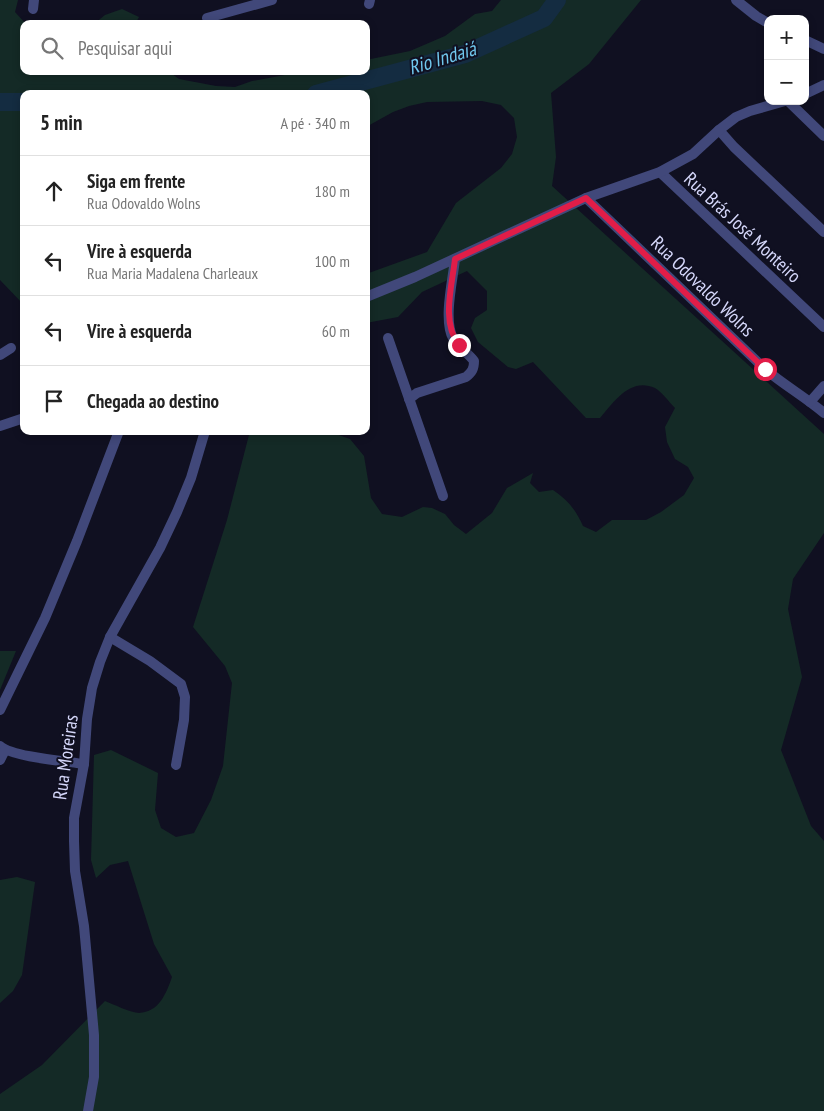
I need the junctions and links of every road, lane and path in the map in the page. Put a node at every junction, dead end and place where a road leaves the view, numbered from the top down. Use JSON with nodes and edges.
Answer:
{"nodes":[{"id":1,"x":272,"y":0,"type":"edge"},
{"id":2,"x":736,"y":0,"type":"edge"},
{"id":3,"x":207,"y":18,"type":"dead end"},
{"id":4,"x":764,"y":21,"type":"edge"},
{"id":5,"x":809,"y":42,"type":"edge"},
{"id":6,"x":824,"y":49,"type":"edge"},
{"id":7,"x":824,"y":85,"type":"edge"},
{"id":8,"x":809,"y":92,"type":"edge"},
{"id":9,"x":772,"y":105,"type":"edge"},
{"id":10,"x":790,"y":105,"type":"edge"},
{"id":11,"x":719,"y":130,"type":"junction"},
{"id":12,"x":824,"y":136,"type":"edge"},
{"id":13,"x":660,"y":172,"type":"junction"},
{"id":14,"x":586,"y":198,"type":"junction"},
{"id":15,"x":824,"y":232,"type":"edge"},
{"id":16,"x":455,"y":259,"type":"junction"},
{"id":17,"x":370,"y":295,"type":"edge"},
{"id":18,"x":824,"y":327,"type":"edge"},
{"id":19,"x":388,"y":338,"type":"dead end"},
{"id":20,"x":11,"y":348,"type":"dead end"},
{"id":21,"x":0,"y":355,"type":"edge"},
{"id":22,"x":824,"y":386,"type":"edge"},
{"id":23,"x":409,"y":400,"type":"junction"},
{"id":24,"x":810,"y":402,"type":"junction"},
{"id":25,"x":824,"y":413,"type":"edge"},
{"id":26,"x":20,"y":419,"type":"edge"},
{"id":27,"x":0,"y":426,"type":"edge"},
{"id":28,"x":117,"y":435,"type":"edge"},
{"id":29,"x":204,"y":435,"type":"edge"},
{"id":30,"x":443,"y":496,"type":"dead end"},
{"id":31,"x":110,"y":637,"type":"junction"},
{"id":32,"x":0,"y":710,"type":"edge"},
{"id":33,"x":2,"y":748,"type":"edge"},
{"id":34,"x":0,"y":760,"type":"edge"},
{"id":35,"x":84,"y":764,"type":"junction"},
{"id":36,"x":176,"y":765,"type":"dead end"},
{"id":37,"x":88,"y":1111,"type":"edge"}],
"edges":[{"from":1,"to":3,"type":"street"},
{"from":2,"to":4,"type":"street"},
{"from":5,"to":6,"type":"street"},
{"from":7,"to":8,"type":"street"},
{"from":9,"to":11,"type":"street"},
{"from":10,"to":12,"type":"street"},
{"from":11,"to":13,"type":"street"},
{"from":11,"to":15,"type":"street"},
{"from":13,"to":14,"type":"street"},
{"from":13,"to":18,"type":"street","name":"Rua Brás José Monteiro"},
{"from":14,"to":16,"type":"street"},
{"from":14,"to":24,"type":"street","name":"Rua Odovaldo Wolns"},
{"from":16,"to":17,"type":"street"},
{"from":16,"to":23,"type":"street"},
{"from":19,"to":23,"type":"street"},
{"from":20,"to":21,"type":"street"},
{"from":22,"to":24,"type":"street"},
{"from":23,"to":30,"type":"street"},
{"from":24,"to":25,"type":"street","name":"Rua Odovaldo Wolns"},
{"from":26,"to":27,"type":"street"},
{"from":28,"to":32,"type":"street"},
{"from":29,"to":31,"type":"street","name":"Rua Moreiras"},
{"from":31,"to":35,"type":"street","name":"Rua Moreiras"},
{"from":31,"to":36,"type":"street"},
{"from":33,"to":34,"type":"street"},
{"from":33,"to":35,"type":"street"},
{"from":35,"to":37,"type":"street","name":"Rua Moreiras"}]}
